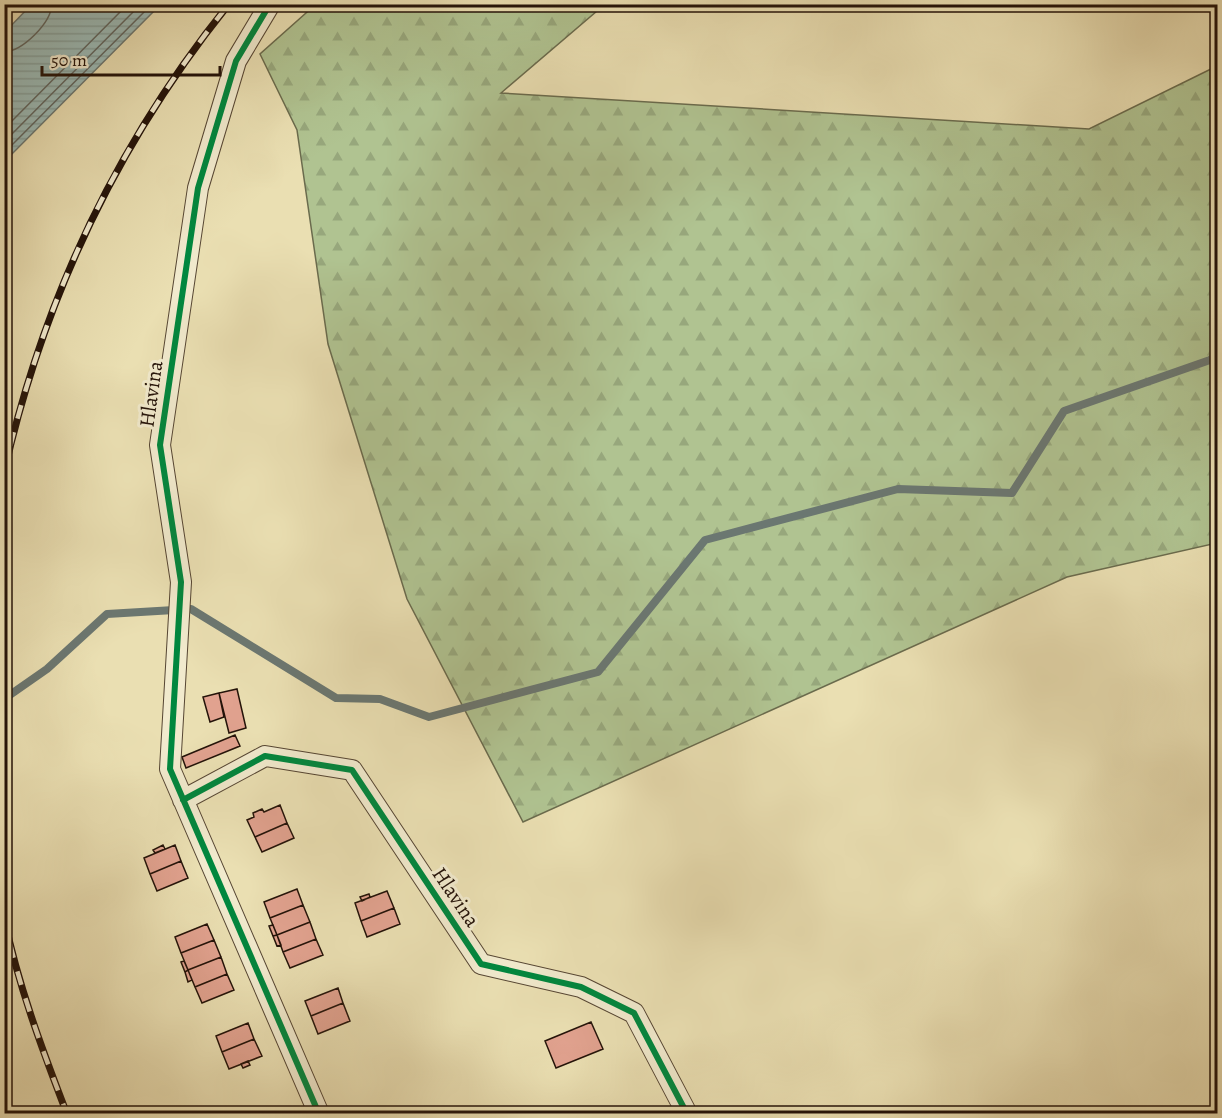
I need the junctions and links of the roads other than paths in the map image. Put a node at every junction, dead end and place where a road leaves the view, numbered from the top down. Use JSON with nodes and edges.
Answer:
{"nodes":[{"id":1,"x":270,"y":4,"type":"edge"},
{"id":2,"x":183,"y":800,"type":"junction"},
{"id":3,"x":319,"y":1113,"type":"edge"},
{"id":4,"x":684,"y":1113,"type":"edge"}],
"edges":[{"from":1,"to":2,"type":"street","name":"Hlavina"},
{"from":2,"to":3,"type":"street","name":"Hlavina"},
{"from":2,"to":4,"type":"street","name":"Hlavina"}]}
